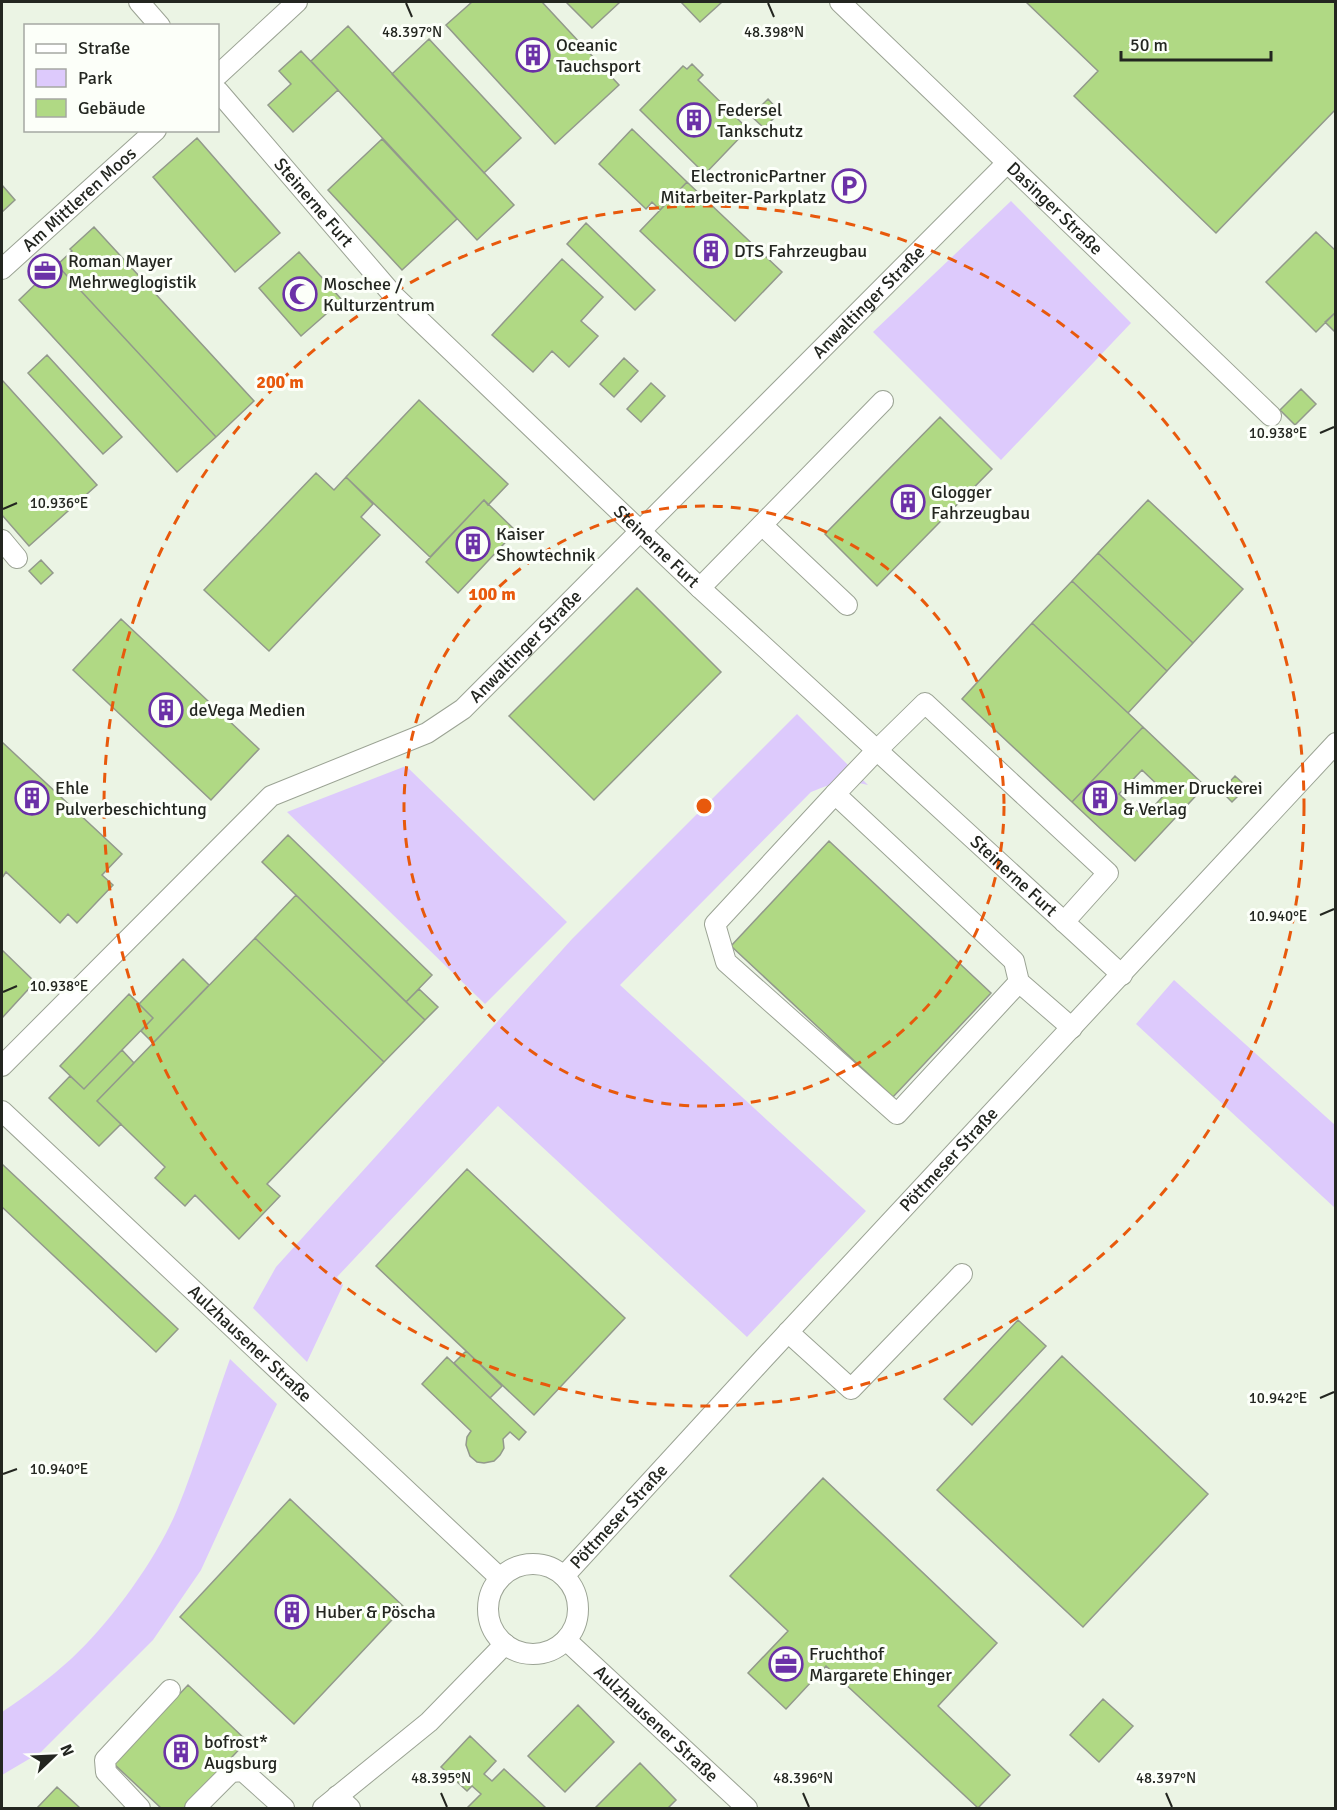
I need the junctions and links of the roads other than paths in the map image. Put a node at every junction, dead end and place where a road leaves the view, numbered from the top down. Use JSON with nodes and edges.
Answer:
{"nodes":[{"id":1,"x":139,"y":2,"type":"edge"},
{"id":2,"x":297,"y":2,"type":"edge"},
{"id":3,"x":840,"y":2,"type":"edge"},
{"id":4,"x":158,"y":24,"type":"edge"},
{"id":5,"x":219,"y":74,"type":"edge"},
{"id":6,"x":219,"y":92,"type":"edge"},
{"id":7,"x":154,"y":132,"type":"edge"},
{"id":8,"x":1007,"y":163,"type":"junction"},
{"id":9,"x":2,"y":269,"type":"edge"},
{"id":10,"x":883,"y":401,"type":"dead end"},
{"id":11,"x":1271,"y":416,"type":"dead end"},
{"id":12,"x":762,"y":525,"type":"junction"},
{"id":13,"x":641,"y":530,"type":"junction"},
{"id":14,"x":2,"y":540,"type":"edge"},
{"id":15,"x":17,"y":558,"type":"dead end"},
{"id":16,"x":700,"y":588,"type":"junction"},
{"id":17,"x":847,"y":604,"type":"dead end"},
{"id":18,"x":1335,"y":744,"type":"edge"},
{"id":19,"x":876,"y":751,"type":"junction"},
{"id":20,"x":835,"y":795,"type":"junction"},
{"id":21,"x":1064,"y":922,"type":"junction"},
{"id":22,"x":1122,"y":975,"type":"junction"},
{"id":23,"x":1019,"y":982,"type":"junction"},
{"id":24,"x":1072,"y":1028,"type":"junction"},
{"id":25,"x":2,"y":1066,"type":"edge"},
{"id":26,"x":2,"y":1111,"type":"edge"},
{"id":27,"x":962,"y":1274,"type":"dead end"},
{"id":28,"x":788,"y":1332,"type":"junction"},
{"id":29,"x":564,"y":1576,"type":"junction"},
{"id":30,"x":500,"y":1578,"type":"junction"},
{"id":31,"x":566,"y":1640,"type":"junction"},
{"id":32,"x":505,"y":1644,"type":"junction"},
{"id":33,"x":170,"y":1690,"type":"dead end"},
{"id":34,"x":336,"y":1804,"type":"edge"},
{"id":35,"x":140,"y":1809,"type":"edge"},
{"id":36,"x":195,"y":1809,"type":"edge"},
{"id":37,"x":284,"y":1809,"type":"edge"},
{"id":38,"x":747,"y":1809,"type":"edge"}],
"edges":[{"from":1,"to":4,"type":"street"},
{"from":2,"to":5,"type":"street"},
{"from":3,"to":8,"type":"street","name":"Dasinger Straße"},
{"from":6,"to":13,"type":"street","name":"Steinerne Furt"},
{"from":7,"to":9,"type":"street","name":"Am Mittleren Moos"},
{"from":8,"to":11,"type":"street","name":"Dasinger Straße"},
{"from":8,"to":13,"type":"street","name":"Anwaltinger Straße"},
{"from":10,"to":12,"type":"street"},
{"from":12,"to":16,"type":"street"},
{"from":12,"to":17,"type":"street"},
{"from":13,"to":16,"type":"street","name":"Steinerne Furt"},
{"from":13,"to":25,"type":"street","name":"Anwaltinger Straße"},
{"from":14,"to":15,"type":"street"},
{"from":16,"to":19,"type":"street","name":"Steinerne Furt"},
{"from":18,"to":22,"type":"street","name":"Pöttmeser Straße"},
{"from":19,"to":20,"type":"street"},
{"from":19,"to":21,"type":"street","name":"Steinerne Furt"},
{"from":19,"to":21,"type":"street"},
{"from":20,"to":23,"type":"street"},
{"from":20,"to":23,"type":"street"},
{"from":21,"to":22,"type":"street","name":"Steinerne Furt"},
{"from":22,"to":24,"type":"street","name":"Pöttmeser Straße"},
{"from":23,"to":24,"type":"street"},
{"from":24,"to":28,"type":"street","name":"Pöttmeser Straße"},
{"from":26,"to":30,"type":"street","name":"Aulzhausener Straße"},
{"from":27,"to":28,"type":"street"},
{"from":28,"to":29,"type":"street","name":"Pöttmeser Straße"},
{"from":29,"to":30,"type":"street","name":"Pöttmeser Straße"},
{"from":29,"to":31,"type":"street","name":"Pöttmeser Straße"},
{"from":30,"to":32,"type":"street"},
{"from":31,"to":32,"type":"street"},
{"from":31,"to":38,"type":"street","name":"Aulzhausener Straße"},
{"from":32,"to":34,"type":"street"},
{"from":33,"to":35,"type":"street"},
{"from":36,"to":37,"type":"street"}]}
